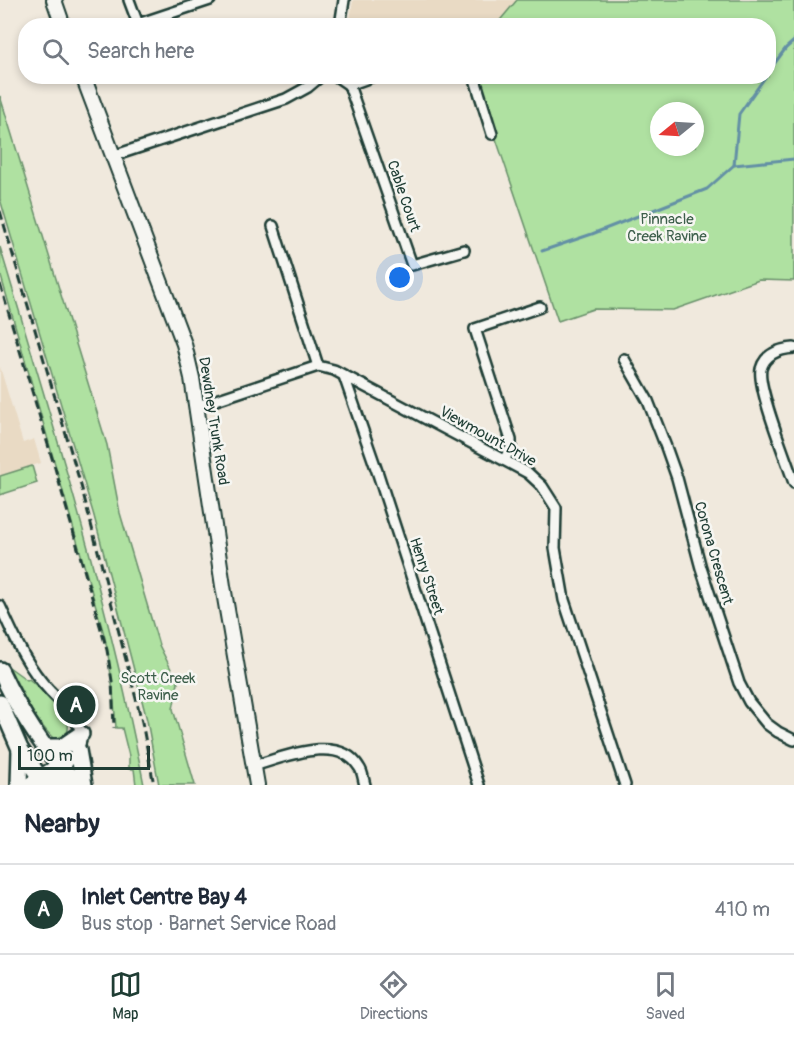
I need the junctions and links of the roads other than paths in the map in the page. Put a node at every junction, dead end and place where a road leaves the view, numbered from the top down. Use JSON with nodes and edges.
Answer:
{"nodes":[{"id":1,"x":54,"y":0,"type":"edge"},
{"id":2,"x":129,"y":0,"type":"edge"},
{"id":3,"x":210,"y":0,"type":"edge"},
{"id":4,"x":344,"y":0,"type":"edge"},
{"id":5,"x":60,"y":18,"type":"edge"},
{"id":6,"x":136,"y":18,"type":"edge"},
{"id":7,"x":156,"y":18,"type":"edge"},
{"id":8,"x":341,"y":18,"type":"edge"},
{"id":9,"x":86,"y":84,"type":"edge"},
{"id":10,"x":312,"y":84,"type":"edge"},
{"id":11,"x":476,"y":84,"type":"edge"},
{"id":12,"x":349,"y":85,"type":"edge"},
{"id":13,"x":492,"y":134,"type":"dead end"},
{"id":14,"x":113,"y":156,"type":"junction"},
{"id":15,"x":273,"y":226,"type":"dead end"},
{"id":16,"x":464,"y":250,"type":"dead end"},
{"id":17,"x":540,"y":307,"type":"dead end"},
{"id":18,"x":794,"y":348,"type":"edge"},
{"id":19,"x":624,"y":359,"type":"dead end"},
{"id":20,"x":318,"y":366,"type":"junction"},
{"id":21,"x":344,"y":376,"type":"junction"},
{"id":22,"x":195,"y":407,"type":"junction"},
{"id":23,"x":504,"y":460,"type":"junction"},
{"id":24,"x":794,"y":483,"type":"edge"},
{"id":25,"x":0,"y":606,"type":"edge"},
{"id":26,"x":0,"y":670,"type":"edge"},
{"id":27,"x":0,"y":704,"type":"edge"},
{"id":28,"x":7,"y":719,"type":"junction"},
{"id":29,"x":794,"y":740,"type":"edge"},
{"id":30,"x":80,"y":742,"type":"junction"},
{"id":31,"x":45,"y":747,"type":"junction"},
{"id":32,"x":20,"y":749,"type":"junction"},
{"id":33,"x":253,"y":766,"type":"junction"},
{"id":34,"x":51,"y":776,"type":"edge"},
{"id":35,"x":19,"y":785,"type":"edge"},
{"id":36,"x":79,"y":785,"type":"edge"},
{"id":37,"x":84,"y":785,"type":"edge"},
{"id":38,"x":257,"y":785,"type":"edge"},
{"id":39,"x":365,"y":785,"type":"edge"},
{"id":40,"x":479,"y":785,"type":"edge"},
{"id":41,"x":625,"y":785,"type":"edge"}],
"edges":[{"from":1,"to":5,"type":"main road"},
{"from":2,"to":6,"type":"street"},
{"from":3,"to":7,"type":"street"},
{"from":4,"to":8,"type":"street"},
{"from":9,"to":14,"type":"main road","name":"Dewdney Trunk Road"},
{"from":10,"to":14,"type":"street"},
{"from":11,"to":13,"type":"street"},
{"from":12,"to":16,"type":"street","name":"Cable Court"},
{"from":14,"to":22,"type":"main road","name":"Dewdney Trunk Road"},
{"from":15,"to":20,"type":"street"},
{"from":17,"to":23,"type":"street"},
{"from":18,"to":24,"type":"street"},
{"from":19,"to":29,"type":"street","name":"Corona Crescent"},
{"from":20,"to":21,"type":"street","name":"Viewmount Drive"},
{"from":20,"to":22,"type":"street"},
{"from":21,"to":23,"type":"street","name":"Viewmount Drive"},
{"from":21,"to":40,"type":"street","name":"Henry Street"},
{"from":22,"to":33,"type":"main road","name":"Dewdney Trunk Road"},
{"from":23,"to":41,"type":"street","name":"Viewmount Drive"},
{"from":25,"to":30,"type":"street"},
{"from":26,"to":31,"type":"main road"},
{"from":27,"to":28,"type":"main road"},
{"from":28,"to":32,"type":"main road"},
{"from":28,"to":34,"type":"main road"},
{"from":30,"to":31,"type":"main road"},
{"from":30,"to":34,"type":"street"},
{"from":30,"to":37,"type":"main road"},
{"from":31,"to":34,"type":"main road"},
{"from":32,"to":34,"type":"main road"},
{"from":32,"to":35,"type":"main road"},
{"from":33,"to":38,"type":"main road","name":"Dewdney Trunk Road"},
{"from":33,"to":39,"type":"street"},
{"from":34,"to":36,"type":"main road"}]}
